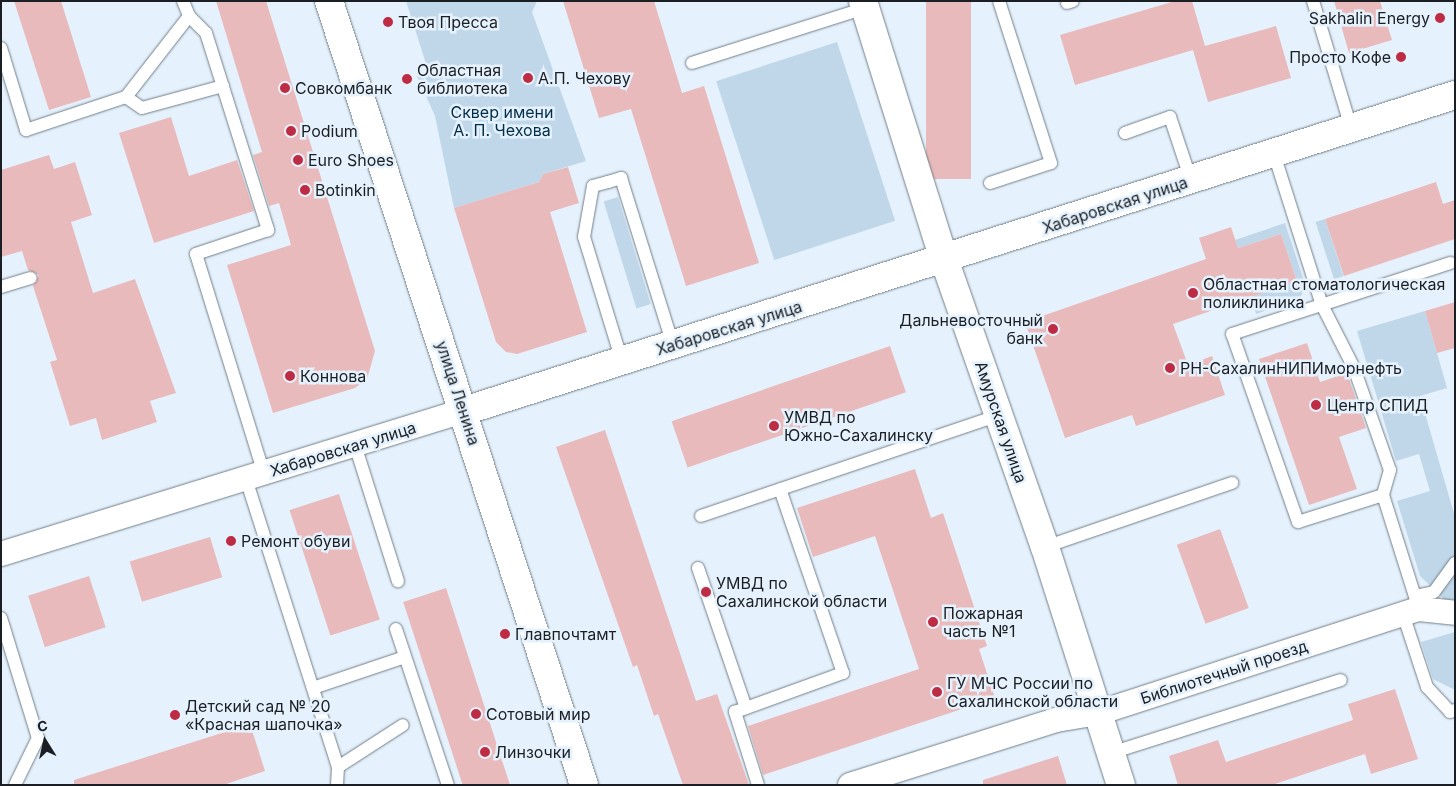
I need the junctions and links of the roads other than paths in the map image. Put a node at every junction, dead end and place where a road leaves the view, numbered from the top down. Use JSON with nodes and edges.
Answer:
{"nodes":[{"id":1,"x":184,"y":1,"type":"edge"},
{"id":2,"x":329,"y":1,"type":"edge"},
{"id":3,"x":999,"y":1,"type":"edge"},
{"id":4,"x":1312,"y":1,"type":"edge"},
{"id":5,"x":864,"y":4,"type":"edge"},
{"id":6,"x":189,"y":16,"type":"junction"},
{"id":7,"x":1,"y":48,"type":"edge"},
{"id":8,"x":692,"y":63,"type":"dead end"},
{"id":9,"x":223,"y":86,"type":"junction"},
{"id":10,"x":1455,"y":95,"type":"edge"},
{"id":11,"x":126,"y":97,"type":"junction"},
{"id":12,"x":1351,"y":128,"type":"junction"},
{"id":13,"x":1125,"y":133,"type":"dead end"},
{"id":14,"x":1274,"y":154,"type":"junction"},
{"id":15,"x":1191,"y":180,"type":"junction"},
{"id":16,"x":990,"y":183,"type":"dead end"},
{"id":17,"x":944,"y":259,"type":"junction"},
{"id":18,"x":1451,"y":263,"type":"dead end"},
{"id":19,"x":30,"y":278,"type":"dead end"},
{"id":20,"x":1,"y":287,"type":"edge"},
{"id":21,"x":1322,"y":305,"type":"junction"},
{"id":22,"x":674,"y":345,"type":"junction"},
{"id":23,"x":622,"y":362,"type":"junction"},
{"id":24,"x":464,"y":411,"type":"junction"},
{"id":25,"x":999,"y":415,"type":"junction"},
{"id":26,"x":355,"y":446,"type":"junction"},
{"id":27,"x":255,"y":476,"type":"junction"},
{"id":28,"x":1232,"y":483,"type":"dead end"},
{"id":29,"x":780,"y":489,"type":"junction"},
{"id":30,"x":1383,"y":495,"type":"junction"},
{"id":31,"x":701,"y":516,"type":"dead end"},
{"id":32,"x":1045,"y":547,"type":"junction"},
{"id":33,"x":1,"y":554,"type":"edge"},
{"id":34,"x":1455,"y":563,"type":"edge"},
{"id":35,"x":698,"y":568,"type":"dead end"},
{"id":36,"x":398,"y":581,"type":"dead end"},
{"id":37,"x":1412,"y":607,"type":"junction"},
{"id":38,"x":1455,"y":613,"type":"edge"},
{"id":39,"x":1,"y":618,"type":"edge"},
{"id":40,"x":396,"y":629,"type":"dead end"},
{"id":41,"x":405,"y":657,"type":"junction"},
{"id":42,"x":1341,"y":680,"type":"dead end"},
{"id":43,"x":313,"y":688,"type":"junction"},
{"id":44,"x":746,"y":708,"type":"junction"},
{"id":45,"x":1455,"y":710,"type":"edge"},
{"id":46,"x":1098,"y":713,"type":"junction"},
{"id":47,"x":403,"y":725,"type":"dead end"},
{"id":48,"x":1111,"y":754,"type":"junction"},
{"id":49,"x":338,"y":767,"type":"junction"},
{"id":50,"x":15,"y":785,"type":"edge"},
{"id":51,"x":337,"y":785,"type":"edge"},
{"id":52,"x":448,"y":785,"type":"edge"},
{"id":53,"x":584,"y":785,"type":"edge"},
{"id":54,"x":758,"y":785,"type":"edge"},
{"id":55,"x":850,"y":785,"type":"edge"},
{"id":56,"x":1121,"y":785,"type":"edge"}],
"edges":[{"from":1,"to":6,"type":"lane"},
{"from":2,"to":24,"type":"street","name":"улица Ленина"},
{"from":3,"to":16,"type":"lane"},
{"from":4,"to":12,"type":"lane"},
{"from":5,"to":8,"type":"lane"},
{"from":5,"to":17,"type":"street","name":"Амурская улица"},
{"from":6,"to":9,"type":"lane"},
{"from":6,"to":11,"type":"lane"},
{"from":7,"to":11,"type":"lane"},
{"from":9,"to":11,"type":"lane"},
{"from":9,"to":27,"type":"lane"},
{"from":10,"to":12,"type":"street","name":"Хабаровская улица"},
{"from":12,"to":14,"type":"street","name":"Хабаровская улица"},
{"from":13,"to":15,"type":"lane"},
{"from":14,"to":15,"type":"street","name":"Хабаровская улица"},
{"from":14,"to":21,"type":"lane"},
{"from":15,"to":17,"type":"street","name":"Хабаровская улица"},
{"from":17,"to":22,"type":"street","name":"Хабаровская улица"},
{"from":17,"to":25,"type":"street","name":"Амурская улица"},
{"from":18,"to":21,"type":"lane"},
{"from":19,"to":20,"type":"lane"},
{"from":21,"to":30,"type":"lane"},
{"from":21,"to":30,"type":"lane"},
{"from":22,"to":23,"type":"street","name":"Хабаровская улица"},
{"from":22,"to":23,"type":"lane"},
{"from":23,"to":24,"type":"street","name":"Хабаровская улица"},
{"from":24,"to":26,"type":"street","name":"Хабаровская улица"},
{"from":24,"to":53,"type":"street","name":"улица Ленина"},
{"from":25,"to":29,"type":"lane"},
{"from":25,"to":32,"type":"street","name":"Амурская улица"},
{"from":26,"to":27,"type":"street","name":"Хабаровская улица"},
{"from":26,"to":36,"type":"lane"},
{"from":27,"to":33,"type":"street","name":"Хабаровская улица"},
{"from":27,"to":43,"type":"lane"},
{"from":28,"to":32,"type":"lane"},
{"from":29,"to":31,"type":"lane"},
{"from":29,"to":44,"type":"lane"},
{"from":30,"to":37,"type":"lane"},
{"from":32,"to":46,"type":"street","name":"Амурская улица"},
{"from":34,"to":37,"type":"lane"},
{"from":35,"to":44,"type":"lane"},
{"from":37,"to":38,"type":"street","name":"Библиотечный проезд"},
{"from":37,"to":45,"type":"lane"},
{"from":37,"to":46,"type":"street","name":"Библиотечный проезд"},
{"from":39,"to":50,"type":"lane"},
{"from":40,"to":41,"type":"lane"},
{"from":41,"to":43,"type":"lane"},
{"from":41,"to":52,"type":"lane"},
{"from":42,"to":48,"type":"lane"},
{"from":43,"to":49,"type":"lane"},
{"from":44,"to":54,"type":"lane"},
{"from":46,"to":48,"type":"street","name":"Амурская улица"},
{"from":46,"to":55,"type":"street","name":"Библиотечный проезд"},
{"from":47,"to":49,"type":"lane"},
{"from":48,"to":56,"type":"street","name":"Амурская улица"},
{"from":49,"to":51,"type":"lane"}]}
